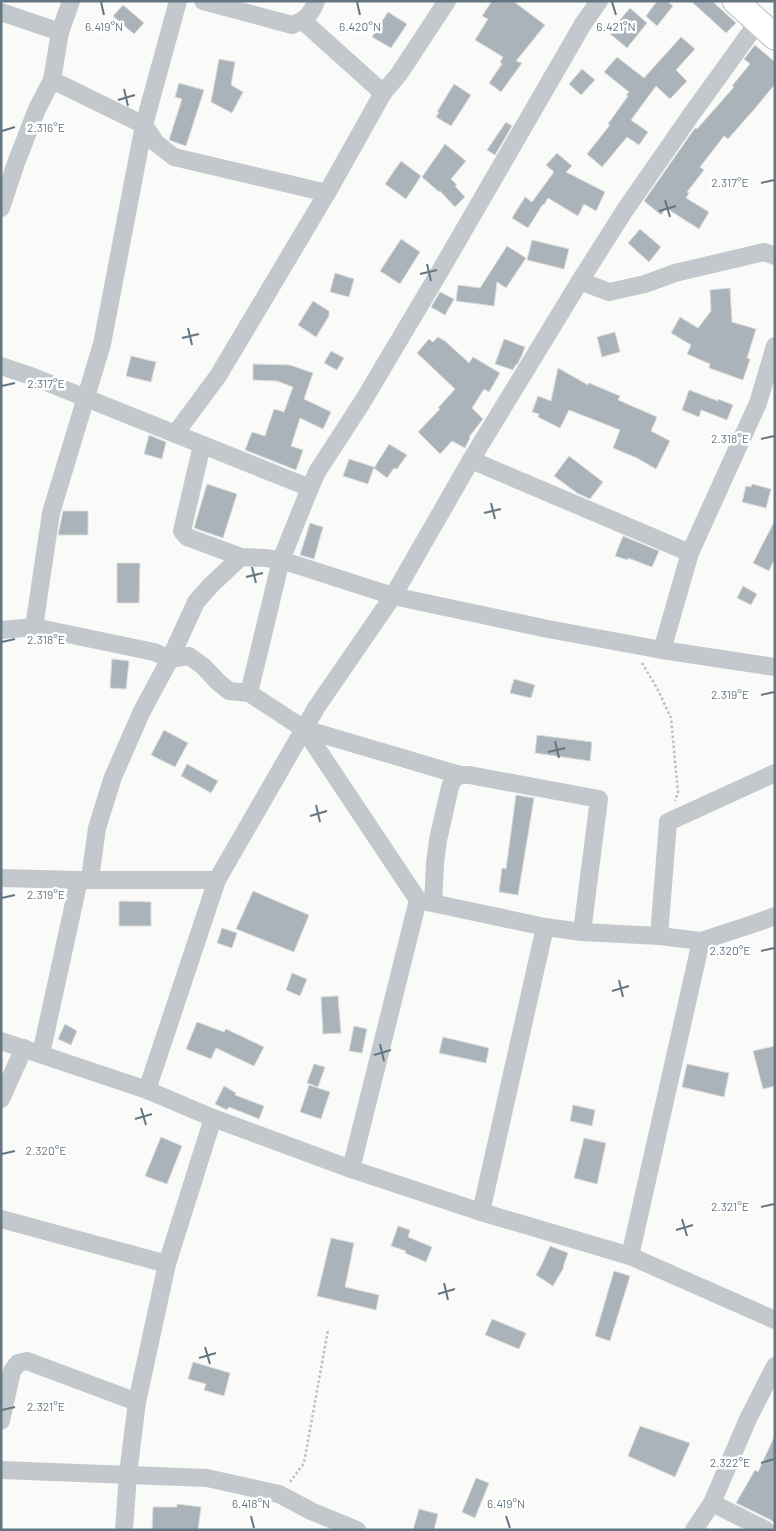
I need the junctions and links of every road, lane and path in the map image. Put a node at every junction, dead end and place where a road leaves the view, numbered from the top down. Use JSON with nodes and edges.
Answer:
{"nodes":[{"id":1,"x":72,"y":1,"type":"edge"},
{"id":2,"x":178,"y":1,"type":"edge"},
{"id":3,"x":203,"y":1,"type":"edge"},
{"id":4,"x":316,"y":1,"type":"edge"},
{"id":5,"x":447,"y":1,"type":"edge"},
{"id":6,"x":599,"y":1,"type":"edge"},
{"id":7,"x":734,"y":1,"type":"edge"},
{"id":8,"x":1,"y":12,"type":"edge"},
{"id":9,"x":303,"y":21,"type":"junction"},
{"id":10,"x":766,"y":30,"type":"edge"},
{"id":11,"x":60,"y":32,"type":"junction"},
{"id":12,"x":52,"y":80,"type":"junction"},
{"id":13,"x":383,"y":93,"type":"junction"},
{"id":14,"x":144,"y":125,"type":"junction"},
{"id":15,"x":327,"y":193,"type":"junction"},
{"id":16,"x":1,"y":208,"type":"edge"},
{"id":17,"x":775,"y":256,"type":"edge"},
{"id":18,"x":580,"y":281,"type":"junction"},
{"id":19,"x":775,"y":346,"type":"edge"},
{"id":20,"x":1,"y":366,"type":"edge"},
{"id":21,"x":85,"y":397,"type":"junction"},
{"id":22,"x":175,"y":434,"type":"junction"},
{"id":23,"x":202,"y":445,"type":"junction"},
{"id":24,"x":471,"y":460,"type":"junction"},
{"id":25,"x":310,"y":488,"type":"junction"},
{"id":26,"x":690,"y":553,"type":"junction"},
{"id":27,"x":241,"y":557,"type":"junction"},
{"id":28,"x":281,"y":560,"type":"junction"},
{"id":29,"x":393,"y":596,"type":"junction"},
{"id":30,"x":34,"y":627,"type":"junction"},
{"id":31,"x":1,"y":630,"type":"edge"},
{"id":32,"x":634,"y":644,"type":"junction"},
{"id":33,"x":662,"y":650,"type":"junction"},
{"id":34,"x":170,"y":659,"type":"junction"},
{"id":35,"x":774,"y":663,"type":"edge"},
{"id":36,"x":248,"y":693,"type":"junction"},
{"id":37,"x":304,"y":729,"type":"junction"},
{"id":38,"x":775,"y":773,"type":"edge"},
{"id":39,"x":460,"y":775,"type":"junction"},
{"id":40,"x":668,"y":822,"type":"junction"},
{"id":41,"x":1,"y":878,"type":"edge"},
{"id":42,"x":85,"y":880,"type":"junction"},
{"id":43,"x":217,"y":880,"type":"junction"},
{"id":44,"x":425,"y":902,"type":"junction"},
{"id":45,"x":775,"y":916,"type":"edge"},
{"id":46,"x":544,"y":927,"type":"junction"},
{"id":47,"x":582,"y":932,"type":"junction"},
{"id":48,"x":659,"y":936,"type":"junction"},
{"id":49,"x":701,"y":940,"type":"junction"},
{"id":50,"x":1,"y":1041,"type":"edge"},
{"id":51,"x":24,"y":1048,"type":"junction"},
{"id":52,"x":41,"y":1054,"type":"junction"},
{"id":53,"x":147,"y":1090,"type":"junction"},
{"id":54,"x":1,"y":1099,"type":"edge"},
{"id":55,"x":213,"y":1118,"type":"junction"},
{"id":56,"x":351,"y":1169,"type":"junction"},
{"id":57,"x":481,"y":1212,"type":"junction"},
{"id":58,"x":1,"y":1219,"type":"edge"},
{"id":59,"x":630,"y":1256,"type":"junction"},
{"id":60,"x":167,"y":1264,"type":"junction"},
{"id":61,"x":775,"y":1320,"type":"edge"},
{"id":62,"x":328,"y":1330,"type":"dead end"},
{"id":63,"x":775,"y":1366,"type":"edge"},
{"id":64,"x":137,"y":1402,"type":"junction"},
{"id":65,"x":1,"y":1421,"type":"edge"},
{"id":66,"x":1,"y":1470,"type":"edge"},
{"id":67,"x":128,"y":1474,"type":"junction"},
{"id":68,"x":279,"y":1494,"type":"junction"},
{"id":69,"x":712,"y":1504,"type":"junction"},
{"id":70,"x":124,"y":1530,"type":"edge"},
{"id":71,"x":357,"y":1530,"type":"edge"},
{"id":72,"x":694,"y":1530,"type":"edge"},
{"id":73,"x":766,"y":1530,"type":"edge"}],
"edges":[{"from":1,"to":11,"type":"street"},
{"from":2,"to":14,"type":"street"},
{"from":3,"to":9,"type":"street"},
{"from":4,"to":9,"type":"street"},
{"from":5,"to":13,"type":"street"},
{"from":6,"to":25,"type":"street"},
{"from":7,"to":10,"type":"main road"},
{"from":8,"to":11,"type":"street"},
{"from":9,"to":13,"type":"street"},
{"from":10,"to":18,"type":"street"},
{"from":11,"to":12,"type":"street"},
{"from":12,"to":14,"type":"street"},
{"from":12,"to":16,"type":"street"},
{"from":13,"to":15,"type":"street"},
{"from":14,"to":15,"type":"street"},
{"from":14,"to":21,"type":"street"},
{"from":15,"to":22,"type":"street"},
{"from":17,"to":18,"type":"street"},
{"from":18,"to":24,"type":"street"},
{"from":19,"to":26,"type":"street"},
{"from":20,"to":21,"type":"street"},
{"from":21,"to":22,"type":"street"},
{"from":21,"to":30,"type":"street"},
{"from":22,"to":23,"type":"street"},
{"from":23,"to":25,"type":"street"},
{"from":23,"to":27,"type":"street"},
{"from":24,"to":26,"type":"street"},
{"from":24,"to":29,"type":"street"},
{"from":25,"to":28,"type":"street"},
{"from":26,"to":33,"type":"street"},
{"from":27,"to":28,"type":"street"},
{"from":27,"to":34,"type":"street"},
{"from":28,"to":29,"type":"street"},
{"from":28,"to":36,"type":"street"},
{"from":29,"to":32,"type":"street"},
{"from":29,"to":37,"type":"street"},
{"from":30,"to":31,"type":"street"},
{"from":30,"to":34,"type":"street"},
{"from":32,"to":33,"type":"street"},
{"from":32,"to":40,"type":"path"},
{"from":33,"to":35,"type":"street"},
{"from":34,"to":36,"type":"street"},
{"from":34,"to":42,"type":"street"},
{"from":36,"to":37,"type":"street"},
{"from":37,"to":39,"type":"street"},
{"from":37,"to":43,"type":"street"},
{"from":37,"to":44,"type":"street"},
{"from":38,"to":40,"type":"street"},
{"from":39,"to":44,"type":"street"},
{"from":39,"to":47,"type":"street"},
{"from":40,"to":48,"type":"street"},
{"from":41,"to":42,"type":"street"},
{"from":42,"to":43,"type":"street"},
{"from":42,"to":52,"type":"street"},
{"from":43,"to":53,"type":"street"},
{"from":44,"to":46,"type":"street"},
{"from":44,"to":56,"type":"street"},
{"from":45,"to":49,"type":"street"},
{"from":46,"to":47,"type":"street"},
{"from":46,"to":57,"type":"street"},
{"from":47,"to":48,"type":"street"},
{"from":48,"to":49,"type":"street"},
{"from":49,"to":59,"type":"street"},
{"from":50,"to":51,"type":"street"},
{"from":51,"to":52,"type":"street"},
{"from":51,"to":54,"type":"street"},
{"from":52,"to":53,"type":"street"},
{"from":53,"to":55,"type":"street"},
{"from":55,"to":56,"type":"street"},
{"from":55,"to":60,"type":"street"},
{"from":56,"to":57,"type":"street"},
{"from":57,"to":59,"type":"street"},
{"from":58,"to":60,"type":"street"},
{"from":59,"to":61,"type":"street"},
{"from":60,"to":64,"type":"street"},
{"from":62,"to":68,"type":"path"},
{"from":63,"to":69,"type":"street"},
{"from":64,"to":65,"type":"street"},
{"from":64,"to":67,"type":"street"},
{"from":66,"to":67,"type":"street"},
{"from":67,"to":68,"type":"street"},
{"from":67,"to":70,"type":"street"},
{"from":68,"to":71,"type":"street"},
{"from":69,"to":72,"type":"street"},
{"from":69,"to":73,"type":"street"}]}
